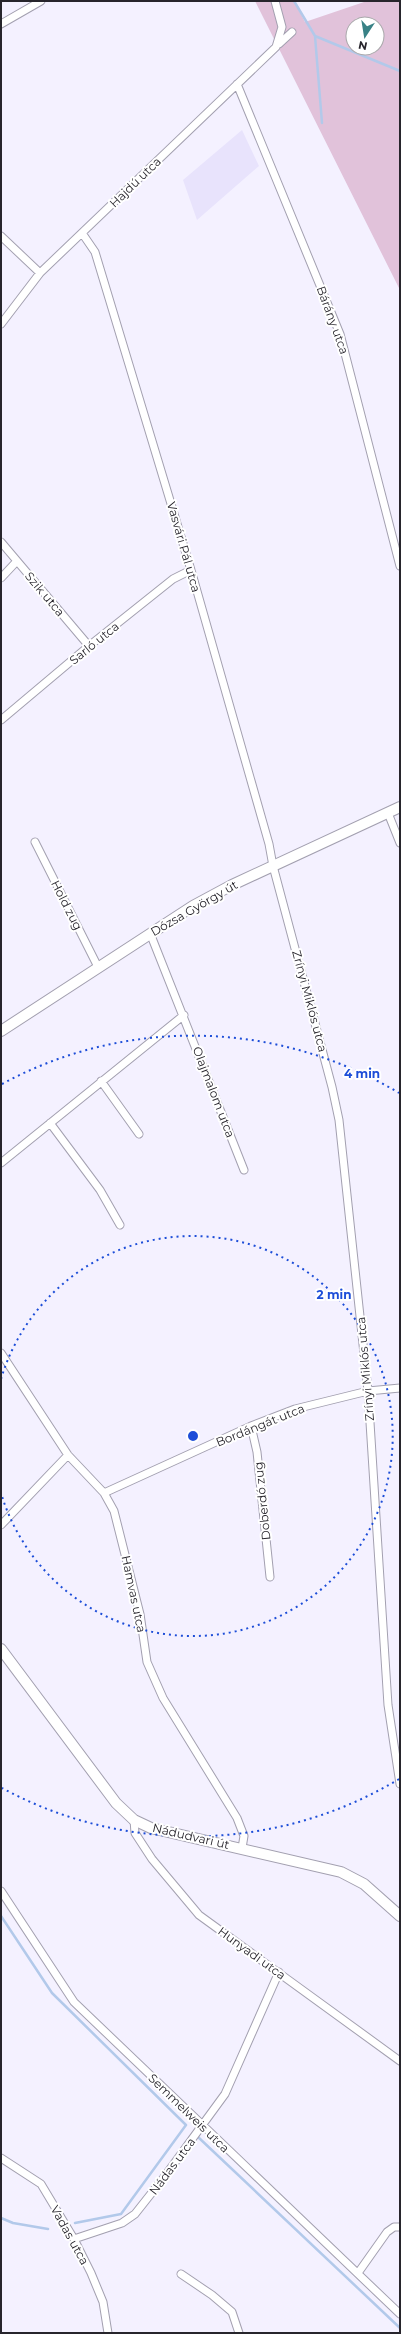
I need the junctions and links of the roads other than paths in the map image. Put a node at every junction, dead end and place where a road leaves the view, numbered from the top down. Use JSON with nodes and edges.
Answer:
{"nodes":[{"id":1,"x":41,"y":1,"type":"edge"},
{"id":2,"x":275,"y":1,"type":"edge"},
{"id":3,"x":1,"y":24,"type":"edge"},
{"id":4,"x":292,"y":32,"type":"dead end"},
{"id":5,"x":276,"y":47,"type":"junction"},
{"id":6,"x":237,"y":84,"type":"junction"},
{"id":7,"x":82,"y":233,"type":"junction"},
{"id":8,"x":1,"y":236,"type":"edge"},
{"id":9,"x":40,"y":273,"type":"junction"},
{"id":10,"x":1,"y":324,"type":"edge"},
{"id":11,"x":1,"y":542,"type":"edge"},
{"id":12,"x":16,"y":561,"type":"junction"},
{"id":13,"x":400,"y":566,"type":"edge"},
{"id":14,"x":191,"y":570,"type":"junction"},
{"id":15,"x":1,"y":578,"type":"edge"},
{"id":16,"x":88,"y":646,"type":"junction"},
{"id":17,"x":1,"y":720,"type":"edge"},
{"id":18,"x":400,"y":807,"type":"edge"},
{"id":19,"x":388,"y":813,"type":"junction"},
{"id":20,"x":35,"y":842,"type":"dead end"},
{"id":21,"x":400,"y":843,"type":"edge"},
{"id":22,"x":273,"y":866,"type":"junction"},
{"id":23,"x":150,"y":933,"type":"junction"},
{"id":24,"x":98,"y":967,"type":"junction"},
{"id":25,"x":184,"y":1015,"type":"junction"},
{"id":26,"x":1,"y":1031,"type":"edge"},
{"id":27,"x":101,"y":1081,"type":"junction"},
{"id":28,"x":50,"y":1123,"type":"junction"},
{"id":29,"x":139,"y":1134,"type":"dead end"},
{"id":30,"x":1,"y":1162,"type":"edge"},
{"id":31,"x":244,"y":1170,"type":"dead end"},
{"id":32,"x":120,"y":1225,"type":"dead end"},
{"id":33,"x":1,"y":1353,"type":"edge"},
{"id":34,"x":400,"y":1388,"type":"edge"},
{"id":35,"x":368,"y":1391,"type":"junction"},
{"id":36,"x":251,"y":1426,"type":"junction"},
{"id":37,"x":68,"y":1455,"type":"junction"},
{"id":38,"x":104,"y":1493,"type":"junction"},
{"id":39,"x":1,"y":1525,"type":"edge"},
{"id":40,"x":270,"y":1577,"type":"dead end"},
{"id":41,"x":1,"y":1649,"type":"edge"},
{"id":42,"x":400,"y":1784,"type":"edge"},
{"id":43,"x":134,"y":1820,"type":"junction"},
{"id":44,"x":242,"y":1848,"type":"junction"},
{"id":45,"x":1,"y":1892,"type":"edge"},
{"id":46,"x":400,"y":1916,"type":"edge"},
{"id":47,"x":279,"y":1972,"type":"junction"},
{"id":48,"x":400,"y":2061,"type":"edge"},
{"id":49,"x":203,"y":2126,"type":"junction"},
{"id":50,"x":1,"y":2158,"type":"edge"},
{"id":51,"x":400,"y":2227,"type":"edge"},
{"id":52,"x":74,"y":2239,"type":"junction"},
{"id":53,"x":358,"y":2273,"type":"junction"},
{"id":54,"x":181,"y":2274,"type":"dead end"},
{"id":55,"x":400,"y":2314,"type":"edge"},
{"id":56,"x":108,"y":2333,"type":"edge"},
{"id":57,"x":239,"y":2333,"type":"edge"}],
"edges":[{"from":1,"to":3,"type":"street"},
{"from":2,"to":5,"type":"street","name":"Hajdú utca"},
{"from":4,"to":5,"type":"street","name":"Hajdú utca"},
{"from":5,"to":6,"type":"street","name":"Hajdú utca"},
{"from":6,"to":7,"type":"street","name":"Hajdú utca"},
{"from":6,"to":13,"type":"street","name":"Bárány utca"},
{"from":7,"to":9,"type":"street","name":"Hajdú utca"},
{"from":7,"to":14,"type":"street","name":"Vasvári Pál utca"},
{"from":8,"to":9,"type":"street"},
{"from":9,"to":10,"type":"street","name":"Hajdú utca"},
{"from":11,"to":12,"type":"street","name":"Szik utca"},
{"from":12,"to":15,"type":"street"},
{"from":12,"to":16,"type":"street","name":"Szik utca"},
{"from":14,"to":16,"type":"street","name":"Sarló utca"},
{"from":14,"to":22,"type":"street","name":"Vasvári Pál utca"},
{"from":16,"to":17,"type":"street","name":"Sarló utca"},
{"from":18,"to":19,"type":"main road","name":"Dózsa György út"},
{"from":19,"to":21,"type":"street"},
{"from":19,"to":22,"type":"main road","name":"Dózsa György út"},
{"from":20,"to":24,"type":"street","name":"Hold zug"},
{"from":22,"to":23,"type":"main road","name":"Dózsa György út"},
{"from":22,"to":35,"type":"street","name":"Zrínyi Miklós utca"},
{"from":23,"to":24,"type":"main road","name":"Dózsa György út"},
{"from":23,"to":25,"type":"street","name":"Olajmalom utca"},
{"from":24,"to":26,"type":"main road","name":"Dózsa György út"},
{"from":25,"to":27,"type":"street"},
{"from":25,"to":31,"type":"street","name":"Olajmalom utca"},
{"from":27,"to":28,"type":"street"},
{"from":27,"to":29,"type":"street"},
{"from":28,"to":30,"type":"street"},
{"from":28,"to":32,"type":"street"},
{"from":33,"to":37,"type":"street","name":"Hamvas utca"},
{"from":34,"to":35,"type":"street","name":"Bordángát utca"},
{"from":35,"to":36,"type":"street","name":"Bordángát utca"},
{"from":35,"to":42,"type":"street","name":"Zrínyi Miklós utca"},
{"from":36,"to":38,"type":"street","name":"Bordángát utca"},
{"from":36,"to":40,"type":"street","name":"Doberdó zug"},
{"from":37,"to":38,"type":"street","name":"Hamvas utca"},
{"from":37,"to":39,"type":"street"},
{"from":38,"to":44,"type":"street","name":"Hamvas utca"},
{"from":41,"to":43,"type":"main road","name":"Nádudvari út"},
{"from":43,"to":44,"type":"main road","name":"Nádudvari út"},
{"from":43,"to":47,"type":"street","name":"Hunyadi utca"},
{"from":44,"to":46,"type":"main road","name":"Nádudvari út"},
{"from":45,"to":49,"type":"street","name":"Semmelweis utca"},
{"from":47,"to":48,"type":"street","name":"Hunyadi utca"},
{"from":47,"to":49,"type":"street","name":"Nádas utca"},
{"from":49,"to":52,"type":"street","name":"Nádas utca"},
{"from":49,"to":53,"type":"street","name":"Semmelweis utca"},
{"from":50,"to":52,"type":"street","name":"Vadas utca"},
{"from":51,"to":53,"type":"street"},
{"from":52,"to":56,"type":"street","name":"Vadas utca"},
{"from":53,"to":55,"type":"street","name":"Semmelweis utca"},
{"from":54,"to":57,"type":"street"}]}
